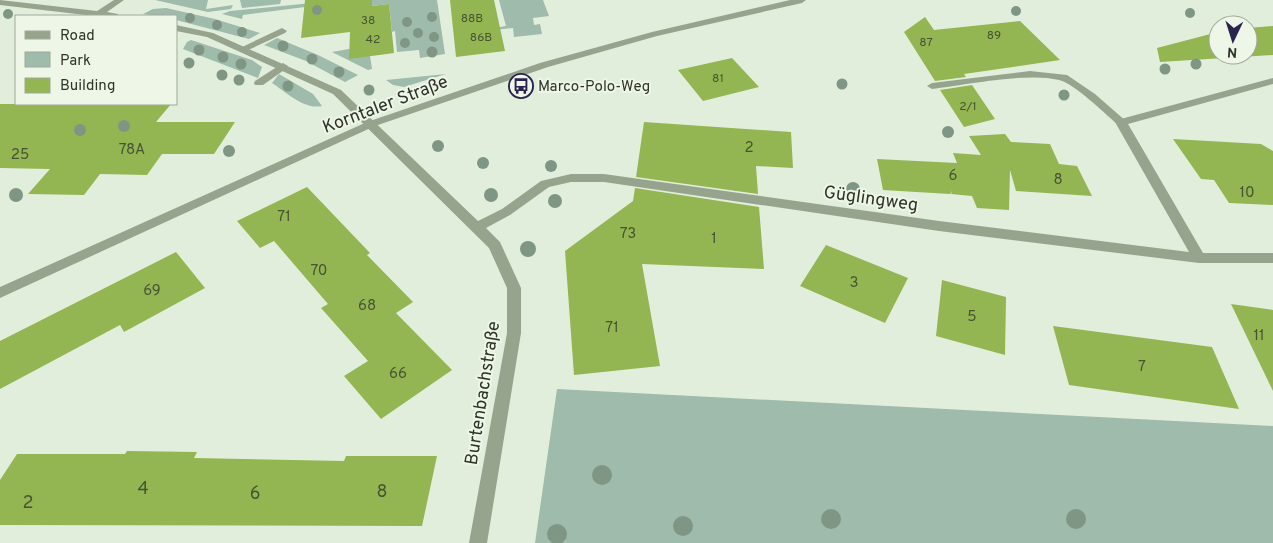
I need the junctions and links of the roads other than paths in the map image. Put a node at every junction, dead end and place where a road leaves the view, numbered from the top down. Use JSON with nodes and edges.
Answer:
{"nodes":[{"id":1,"x":120,"y":0,"type":"edge"},
{"id":2,"x":802,"y":0,"type":"edge"},
{"id":3,"x":0,"y":2,"type":"edge"},
{"id":4,"x":100,"y":13,"type":"junction"},
{"id":5,"x":110,"y":15,"type":"edge"},
{"id":6,"x":178,"y":28,"type":"edge"},
{"id":7,"x":282,"y":31,"type":"dead end"},
{"id":8,"x":243,"y":49,"type":"junction"},
{"id":9,"x":283,"y":66,"type":"junction"},
{"id":10,"x":1273,"y":80,"type":"edge"},
{"id":11,"x":259,"y":83,"type":"dead end"},
{"id":12,"x":932,"y":86,"type":"dead end"},
{"id":13,"x":1121,"y":122,"type":"junction"},
{"id":14,"x":371,"y":124,"type":"junction"},
{"id":15,"x":477,"y":227,"type":"junction"},
{"id":16,"x":1199,"y":258,"type":"junction"},
{"id":17,"x":1273,"y":258,"type":"edge"},
{"id":18,"x":0,"y":293,"type":"edge"},
{"id":19,"x":478,"y":543,"type":"edge"}],
"edges":[{"from":1,"to":4,"type":"street"},
{"from":2,"to":14,"type":"street","name":"Korntaler Straße"},
{"from":3,"to":4,"type":"street"},
{"from":4,"to":5,"type":"street"},
{"from":6,"to":8,"type":"street"},
{"from":7,"to":8,"type":"street"},
{"from":8,"to":9,"type":"street"},
{"from":9,"to":11,"type":"street"},
{"from":9,"to":14,"type":"street"},
{"from":10,"to":13,"type":"street"},
{"from":12,"to":13,"type":"street"},
{"from":13,"to":16,"type":"street"},
{"from":14,"to":15,"type":"street","name":"Burtenbachstraße"},
{"from":14,"to":18,"type":"street","name":"Korntaler Straße"},
{"from":15,"to":16,"type":"street","name":"Güglingweg"},
{"from":15,"to":19,"type":"street","name":"Burtenbachstraße"},
{"from":16,"to":17,"type":"street","name":"Güglingweg"}]}
